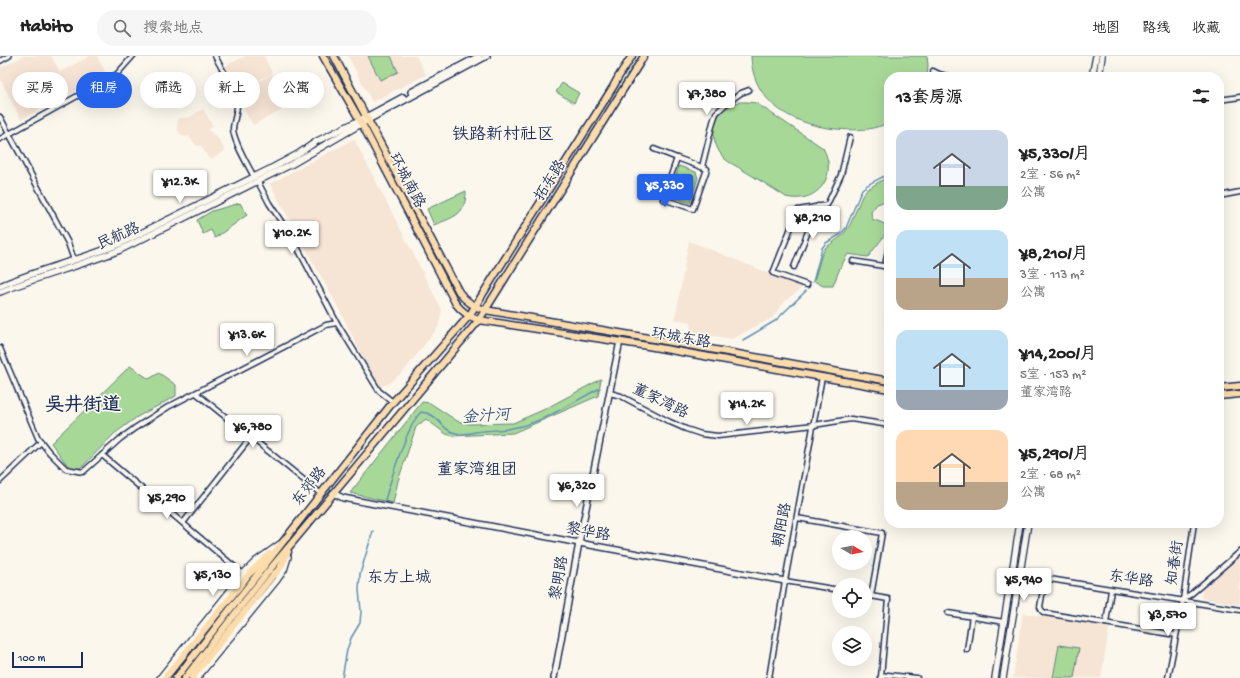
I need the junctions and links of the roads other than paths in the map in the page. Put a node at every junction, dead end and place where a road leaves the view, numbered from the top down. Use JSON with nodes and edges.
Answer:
{"nodes":[{"id":1,"x":9,"y":56,"type":"edge"},
{"id":2,"x":133,"y":56,"type":"edge"},
{"id":3,"x":216,"y":56,"type":"edge"},
{"id":4,"x":324,"y":56,"type":"edge"},
{"id":5,"x":334,"y":56,"type":"edge"},
{"id":6,"x":479,"y":56,"type":"edge"},
{"id":7,"x":487,"y":56,"type":"edge"},
{"id":8,"x":632,"y":56,"type":"edge"},
{"id":9,"x":644,"y":56,"type":"edge"},
{"id":10,"x":1096,"y":56,"type":"edge"},
{"id":11,"x":1102,"y":56,"type":"edge"},
{"id":12,"x":0,"y":61,"type":"edge"},
{"id":13,"x":1093,"y":72,"type":"edge"},
{"id":14,"x":1100,"y":72,"type":"edge"},
{"id":15,"x":749,"y":90,"type":"dead end"},
{"id":16,"x":1240,"y":97,"type":"edge"},
{"id":17,"x":1224,"y":99,"type":"edge"},
{"id":18,"x":0,"y":117,"type":"edge"},
{"id":19,"x":367,"y":118,"type":"junction"},
{"id":20,"x":360,"y":122,"type":"junction"},
{"id":21,"x":9,"y":135,"type":"junction"},
{"id":22,"x":850,"y":137,"type":"dead end"},
{"id":23,"x":0,"y":139,"type":"edge"},
{"id":24,"x":654,"y":149,"type":"dead end"},
{"id":25,"x":676,"y":158,"type":"junction"},
{"id":26,"x":702,"y":167,"type":"junction"},
{"id":27,"x":256,"y":179,"type":"junction"},
{"id":28,"x":1240,"y":192,"type":"edge"},
{"id":29,"x":1224,"y":195,"type":"edge"},
{"id":30,"x":818,"y":206,"type":"junction"},
{"id":31,"x":74,"y":260,"type":"junction"},
{"id":32,"x":853,"y":261,"type":"dead end"},
{"id":33,"x":884,"y":266,"type":"edge"},
{"id":34,"x":794,"y":267,"type":"dead end"},
{"id":35,"x":0,"y":286,"type":"edge"},
{"id":36,"x":807,"y":286,"type":"dead end"},
{"id":37,"x":0,"y":292,"type":"edge"},
{"id":38,"x":476,"y":306,"type":"junction"},
{"id":39,"x":485,"y":310,"type":"junction"},
{"id":40,"x":469,"y":316,"type":"junction"},
{"id":41,"x":479,"y":320,"type":"junction"},
{"id":42,"x":337,"y":323,"type":"junction"},
{"id":43,"x":620,"y":341,"type":"junction"},
{"id":44,"x":0,"y":348,"type":"edge"},
{"id":45,"x":822,"y":377,"type":"junction"},
{"id":46,"x":884,"y":381,"type":"edge"},
{"id":47,"x":1240,"y":386,"type":"edge"},
{"id":48,"x":884,"y":388,"type":"edge"},
{"id":49,"x":1224,"y":388,"type":"edge"},
{"id":50,"x":196,"y":393,"type":"junction"},
{"id":51,"x":610,"y":393,"type":"junction"},
{"id":52,"x":1240,"y":394,"type":"edge"},
{"id":53,"x":1224,"y":396,"type":"edge"},
{"id":54,"x":393,"y":402,"type":"junction"},
{"id":55,"x":884,"y":424,"type":"edge"},
{"id":56,"x":814,"y":425,"type":"junction"},
{"id":57,"x":251,"y":437,"type":"junction"},
{"id":58,"x":41,"y":442,"type":"junction"},
{"id":59,"x":102,"y":455,"type":"junction"},
{"id":60,"x":0,"y":481,"type":"edge"},
{"id":61,"x":320,"y":493,"type":"junction"},
{"id":62,"x":334,"y":493,"type":"junction"},
{"id":63,"x":796,"y":518,"type":"junction"},
{"id":64,"x":183,"y":523,"type":"junction"},
{"id":65,"x":1019,"y":528,"type":"edge"},
{"id":66,"x":1027,"y":528,"type":"edge"},
{"id":67,"x":1193,"y":528,"type":"edge"},
{"id":68,"x":288,"y":535,"type":"junction"},
{"id":69,"x":295,"y":540,"type":"junction"},
{"id":70,"x":579,"y":543,"type":"junction"},
{"id":71,"x":1240,"y":552,"type":"edge"},
{"id":72,"x":243,"y":574,"type":"junction"},
{"id":73,"x":1019,"y":574,"type":"junction"},
{"id":74,"x":1045,"y":579,"type":"junction"},
{"id":75,"x":785,"y":581,"type":"junction"},
{"id":76,"x":832,"y":589,"type":"edge"},
{"id":77,"x":872,"y":590,"type":"edge"},
{"id":78,"x":1111,"y":590,"type":"junction"},
{"id":79,"x":872,"y":596,"type":"edge"},
{"id":80,"x":1183,"y":600,"type":"junction"},
{"id":81,"x":1240,"y":610,"type":"edge"},
{"id":82,"x":948,"y":613,"type":"dead end"},
{"id":83,"x":972,"y":616,"type":"junction"},
{"id":84,"x":1004,"y":622,"type":"junction"},
{"id":85,"x":1106,"y":623,"type":"junction"},
{"id":86,"x":1176,"y":635,"type":"junction"},
{"id":87,"x":967,"y":650,"type":"dead end"},
{"id":88,"x":880,"y":677,"type":"edge"},
{"id":89,"x":160,"y":678,"type":"edge"},
{"id":90,"x":165,"y":678,"type":"edge"},
{"id":91,"x":176,"y":678,"type":"edge"},
{"id":92,"x":185,"y":678,"type":"edge"},
{"id":93,"x":192,"y":678,"type":"edge"},
{"id":94,"x":197,"y":678,"type":"edge"},
{"id":95,"x":554,"y":678,"type":"edge"},
{"id":96,"x":769,"y":678,"type":"edge"},
{"id":97,"x":917,"y":678,"type":"edge"},
{"id":98,"x":995,"y":678,"type":"edge"},
{"id":99,"x":1003,"y":678,"type":"edge"},
{"id":100,"x":1168,"y":678,"type":"edge"}],
"edges":[{"from":1,"to":12,"type":"street"},
{"from":2,"to":21,"type":"street"},
{"from":3,"to":27,"type":"street"},
{"from":4,"to":20,"type":"main road","name":"环城南路"},
{"from":5,"to":19,"type":"main road","name":"环城南路"},
{"from":6,"to":19,"type":"street"},
{"from":7,"to":19,"type":"street"},
{"from":8,"to":38,"type":"main road","name":"拓东路"},
{"from":9,"to":39,"type":"main road","name":"拓东路"},
{"from":10,"to":13,"type":"main road"},
{"from":11,"to":14,"type":"main road"},
{"from":15,"to":26,"type":"street"},
{"from":16,"to":17,"type":"street"},
{"from":18,"to":21,"type":"street"},
{"from":19,"to":20,"type":"main road","name":"民航路"},
{"from":19,"to":38,"type":"main road","name":"环城南路"},
{"from":20,"to":27,"type":"main road","name":"民航路"},
{"from":20,"to":40,"type":"main road","name":"环城南路"},
{"from":21,"to":23,"type":"street"},
{"from":21,"to":31,"type":"street"},
{"from":22,"to":30,"type":"street"},
{"from":24,"to":25,"type":"street"},
{"from":25,"to":26,"type":"street"},
{"from":25,"to":26,"type":"street"},
{"from":27,"to":31,"type":"main road","name":"民航路"},
{"from":27,"to":37,"type":"main road","name":"民航路"},
{"from":27,"to":42,"type":"street"},
{"from":28,"to":29,"type":"street"},
{"from":30,"to":34,"type":"street"},
{"from":30,"to":36,"type":"street"},
{"from":31,"to":35,"type":"main road","name":"民航路"},
{"from":32,"to":33,"type":"street"},
{"from":38,"to":39,"type":"main road","name":"环城东路"},
{"from":38,"to":40,"type":"main road","name":"拓东路"},
{"from":39,"to":41,"type":"main road","name":"拓东路"},
{"from":39,"to":46,"type":"main road","name":"环城东路"},
{"from":40,"to":41,"type":"main road","name":"环城东路"},
{"from":40,"to":54,"type":"main road","name":"东郊路"},
{"from":41,"to":43,"type":"main road","name":"环城东路"},
{"from":41,"to":62,"type":"main road","name":"东郊路"},
{"from":42,"to":50,"type":"street"},
{"from":42,"to":54,"type":"street"},
{"from":43,"to":45,"type":"main road","name":"环城东路"},
{"from":43,"to":51,"type":"street","name":"黎明路"},
{"from":44,"to":58,"type":"street"},
{"from":45,"to":48,"type":"main road","name":"环城东路"},
{"from":45,"to":56,"type":"street","name":"朝阳路"},
{"from":47,"to":49,"type":"main road"},
{"from":50,"to":57,"type":"street"},
{"from":50,"to":59,"type":"street"},
{"from":51,"to":56,"type":"street","name":"董家湾路"},
{"from":51,"to":70,"type":"street","name":"黎明路"},
{"from":52,"to":53,"type":"main road"},
{"from":54,"to":61,"type":"main road","name":"东郊路"},
{"from":55,"to":56,"type":"street","name":"董家湾路"},
{"from":56,"to":63,"type":"street","name":"朝阳路"},
{"from":57,"to":61,"type":"street"},
{"from":57,"to":64,"type":"street"},
{"from":58,"to":59,"type":"street"},
{"from":58,"to":60,"type":"street"},
{"from":59,"to":64,"type":"street"},
{"from":61,"to":68,"type":"main road","name":"东郊路"},
{"from":62,"to":69,"type":"main road","name":"东郊路"},
{"from":62,"to":70,"type":"street","name":"黎华路"},
{"from":63,"to":75,"type":"street","name":"朝阳路"},
{"from":63,"to":77,"type":"street"},
{"from":64,"to":72,"type":"street"},
{"from":65,"to":84,"type":"main road"},
{"from":66,"to":73,"type":"main road"},
{"from":67,"to":80,"type":"street","name":"知春街"},
{"from":68,"to":72,"type":"main road"},
{"from":68,"to":90,"type":"main road"},
{"from":68,"to":91,"type":"main road","name":"东郊路"},
{"from":69,"to":92,"type":"main road","name":"东郊路"},
{"from":69,"to":93,"type":"main road"},
{"from":69,"to":94,"type":"main road"},
{"from":70,"to":75,"type":"street","name":"黎华路"},
{"from":70,"to":95,"type":"street","name":"黎明路"},
{"from":71,"to":80,"type":"street"},
{"from":72,"to":89,"type":"main road"},
{"from":73,"to":74,"type":"street","name":"东华路"},
{"from":73,"to":99,"type":"main road"},
{"from":74,"to":78,"type":"street","name":"东华路"},
{"from":74,"to":85,"type":"street"},
{"from":75,"to":76,"type":"street","name":"黎华路"},
{"from":75,"to":96,"type":"street","name":"朝阳路"},
{"from":78,"to":80,"type":"street","name":"东华路"},
{"from":78,"to":85,"type":"street"},
{"from":79,"to":88,"type":"street"},
{"from":80,"to":81,"type":"street","name":"东华路"},
{"from":80,"to":86,"type":"street","name":"知春街"},
{"from":82,"to":83,"type":"street"},
{"from":83,"to":84,"type":"street"},
{"from":83,"to":87,"type":"street"},
{"from":84,"to":98,"type":"main road"},
{"from":85,"to":86,"type":"street"},
{"from":86,"to":100,"type":"street","name":"知春街"},
{"from":88,"to":97,"type":"street"}]}
